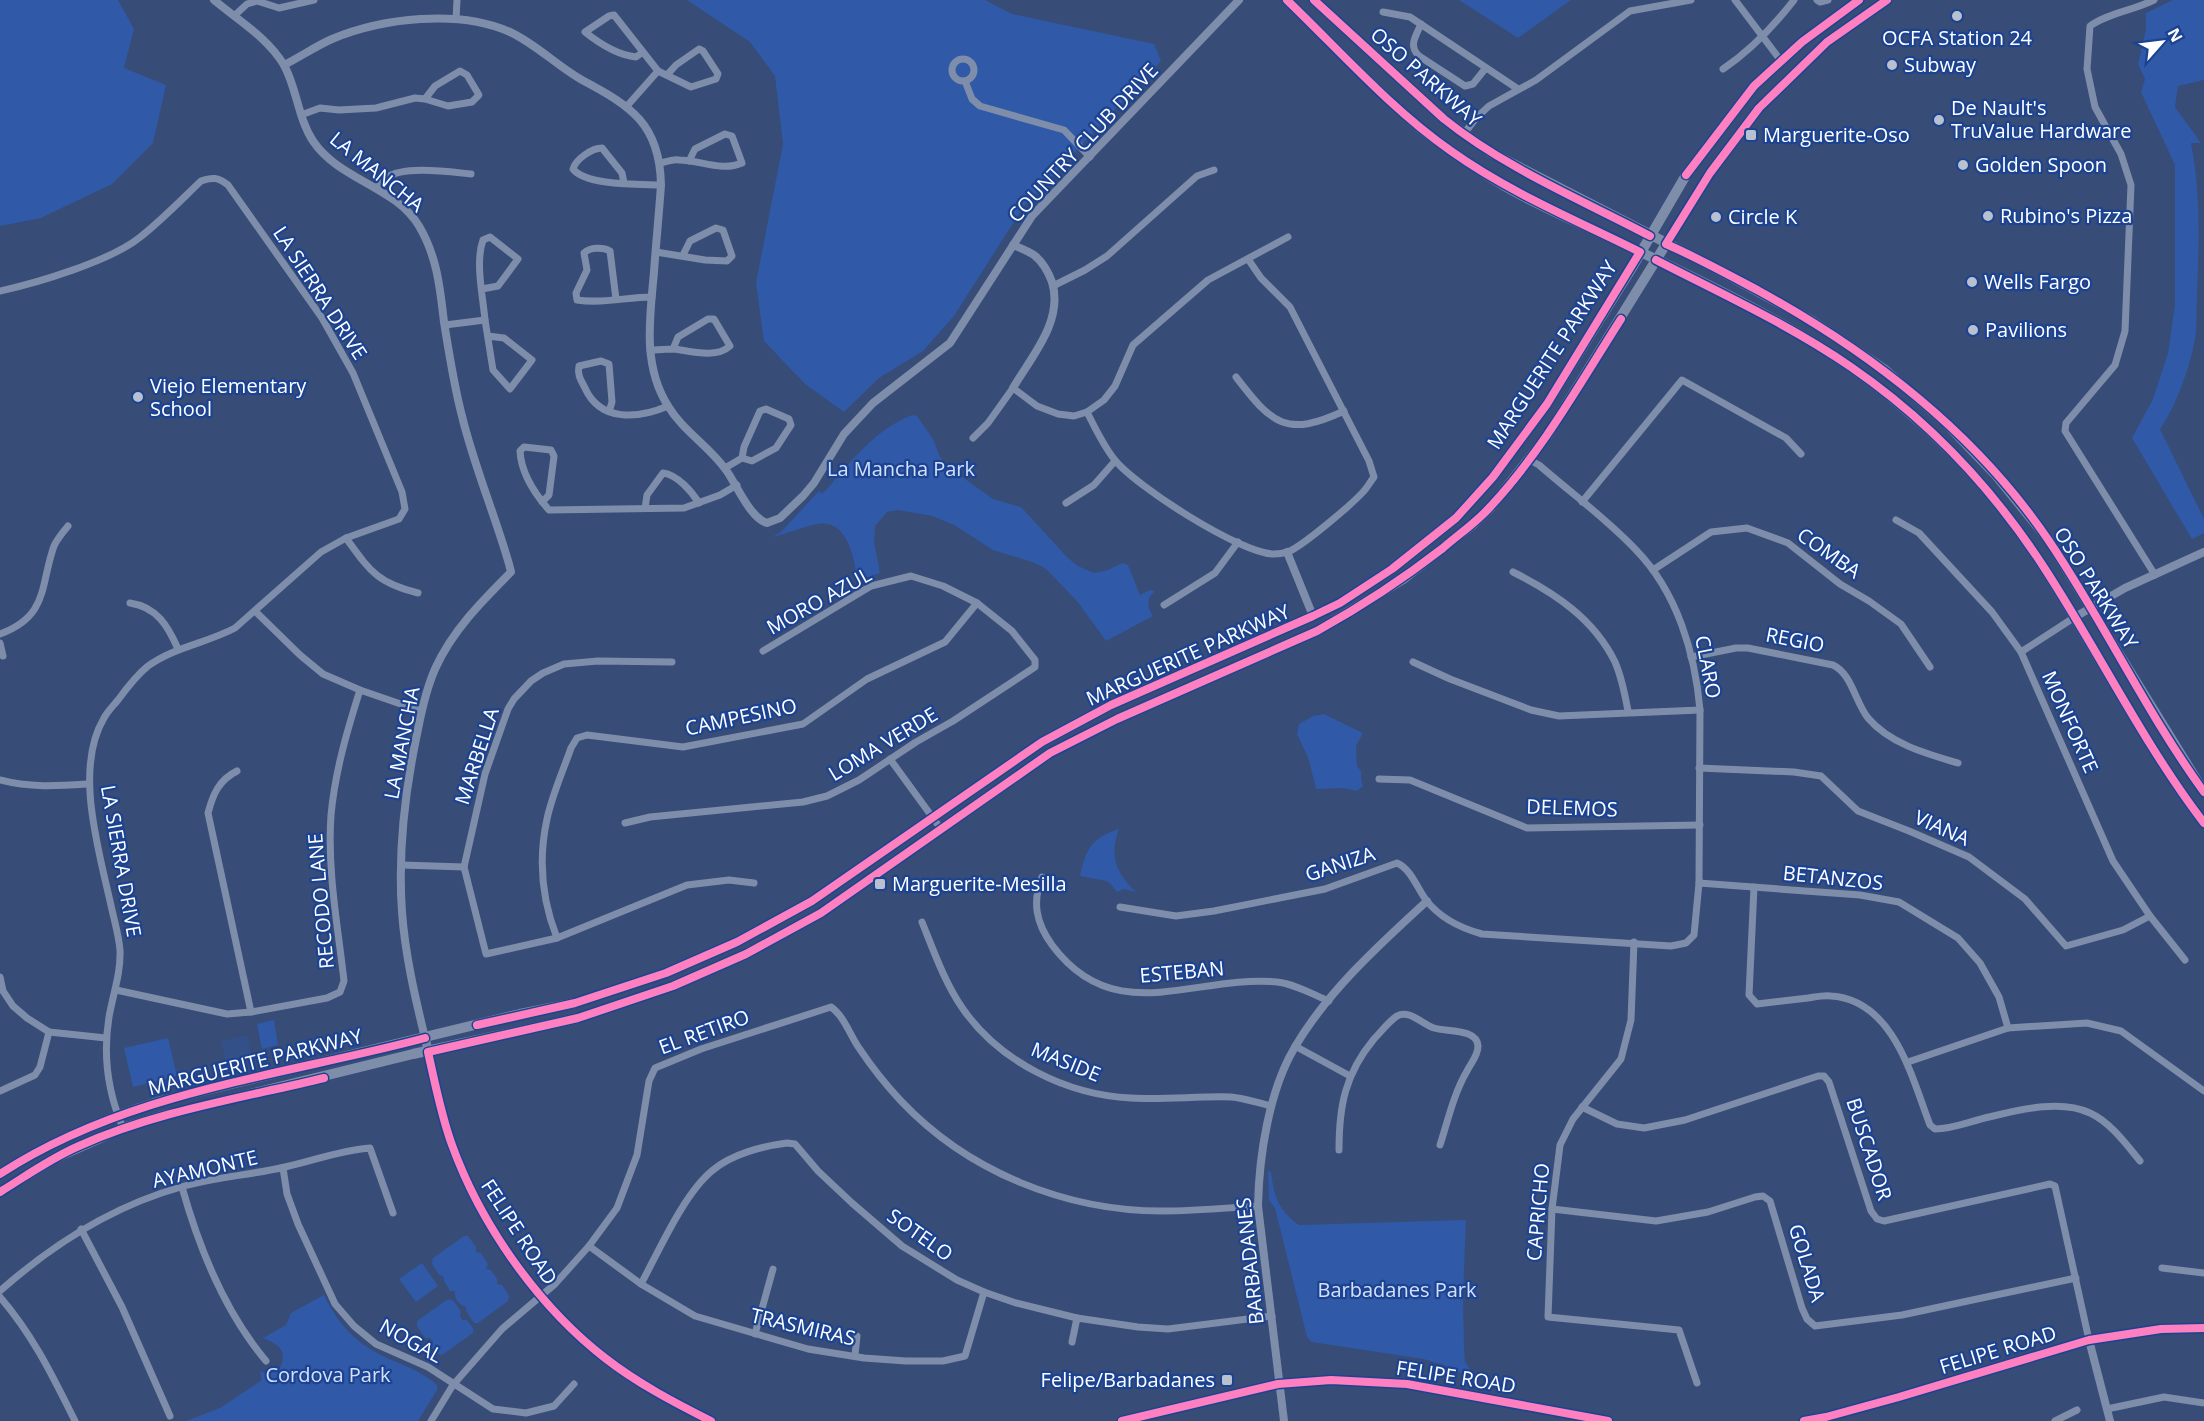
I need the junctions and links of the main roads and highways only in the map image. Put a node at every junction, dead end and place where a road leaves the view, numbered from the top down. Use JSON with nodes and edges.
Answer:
{"nodes":[{"id":1,"x":1287,"y":0,"type":"edge"},
{"id":2,"x":1314,"y":0,"type":"edge"},
{"id":3,"x":1859,"y":0,"type":"edge"},
{"id":4,"x":1887,"y":0,"type":"edge"},
{"id":5,"x":1650,"y":236,"type":"junction"},
{"id":6,"x":1666,"y":244,"type":"junction"},
{"id":7,"x":1640,"y":252,"type":"junction"},
{"id":8,"x":1656,"y":260,"type":"junction"},
{"id":9,"x":2204,"y":792,"type":"edge"},
{"id":10,"x":2204,"y":823,"type":"edge"},
{"id":11,"x":425,"y":1038,"type":"junction"},
{"id":12,"x":428,"y":1052,"type":"junction"},
{"id":13,"x":0,"y":1174,"type":"edge"},
{"id":14,"x":0,"y":1192,"type":"edge"},
{"id":15,"x":2204,"y":1328,"type":"edge"},
{"id":16,"x":711,"y":1421,"type":"edge"},
{"id":17,"x":1122,"y":1421,"type":"edge"},
{"id":18,"x":1608,"y":1421,"type":"edge"},
{"id":19,"x":1804,"y":1421,"type":"edge"}],
"edges":[{"from":1,"to":7,"type":"main road","name":"OSO PARKWAY"},
{"from":2,"to":5,"type":"main road","name":"OSO PARKWAY"},
{"from":3,"to":5,"type":"main road","name":"MARGUERITE PARKWAY"},
{"from":4,"to":6,"type":"main road","name":"MARGUERITE PARKWAY"},
{"from":5,"to":6,"type":"main road","name":"OSO PARKWAY"},
{"from":5,"to":7,"type":"main road","name":"MARGUERITE PARKWAY"},
{"from":6,"to":8,"type":"main road","name":"MARGUERITE PARKWAY"},
{"from":6,"to":9,"type":"main road","name":"OSO PARKWAY"},
{"from":7,"to":8,"type":"main road","name":"OSO PARKWAY"},
{"from":7,"to":11,"type":"main road","name":"MARGUERITE PARKWAY"},
{"from":8,"to":10,"type":"main road","name":"OSO PARKWAY"},
{"from":8,"to":12,"type":"main road","name":"MARGUERITE PARKWAY"},
{"from":11,"to":12,"type":"main road","name":"FELIPE ROAD"},
{"from":11,"to":13,"type":"main road","name":"MARGUERITE PARKWAY"},
{"from":12,"to":14,"type":"main road","name":"MARGUERITE PARKWAY"},
{"from":12,"to":16,"type":"main road","name":"FELIPE ROAD"},
{"from":15,"to":19,"type":"main road","name":"FELIPE ROAD"},
{"from":17,"to":18,"type":"main road","name":"FELIPE ROAD"}]}
